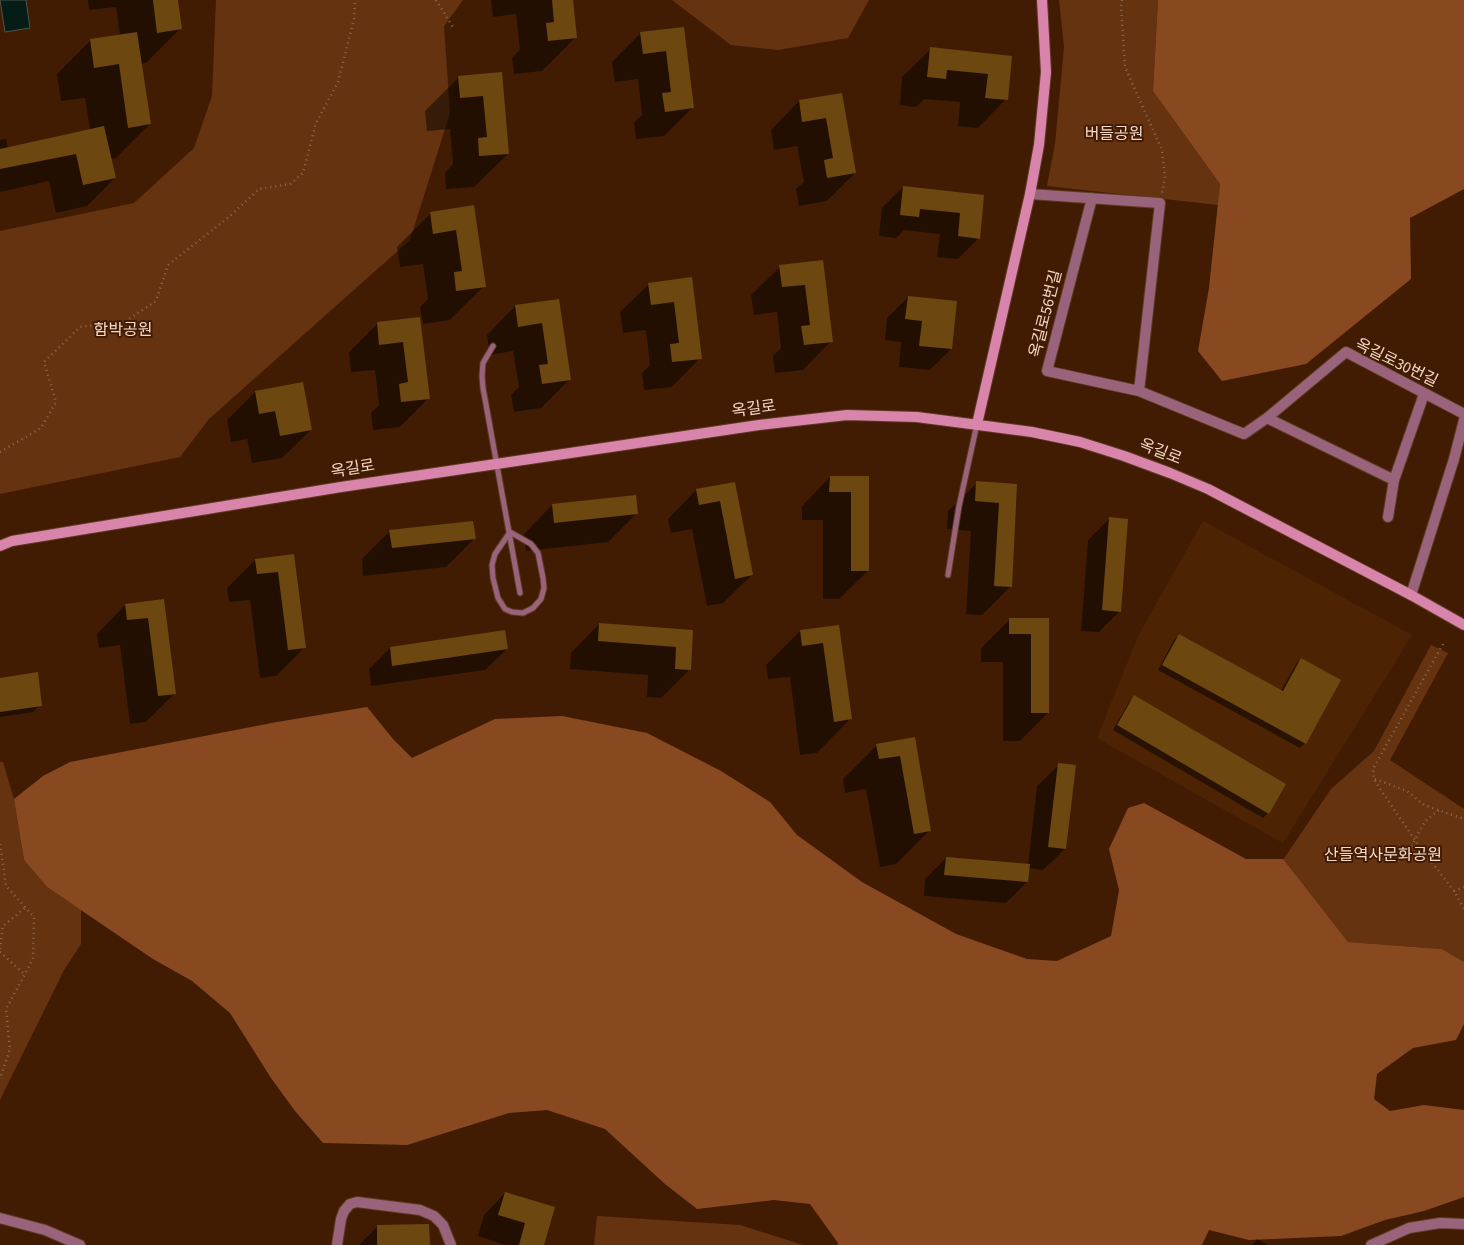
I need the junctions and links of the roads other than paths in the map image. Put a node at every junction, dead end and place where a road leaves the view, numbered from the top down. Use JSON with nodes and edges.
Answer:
{"nodes":[{"id":1,"x":1042,"y":0,"type":"edge"},
{"id":2,"x":1030,"y":194,"type":"junction"},
{"id":3,"x":1092,"y":198,"type":"junction"},
{"id":4,"x":493,"y":346,"type":"dead end"},
{"id":5,"x":1139,"y":390,"type":"junction"},
{"id":6,"x":1424,"y":394,"type":"junction"},
{"id":7,"x":1464,"y":414,"type":"edge"},
{"id":8,"x":1266,"y":418,"type":"junction"},
{"id":9,"x":1464,"y":420,"type":"edge"},
{"id":10,"x":977,"y":424,"type":"junction"},
{"id":11,"x":497,"y":464,"type":"junction"},
{"id":12,"x":1394,"y":480,"type":"junction"},
{"id":13,"x":1388,"y":517,"type":"dead end"},
{"id":14,"x":510,"y":532,"type":"junction"},
{"id":15,"x":0,"y":537,"type":"edge"},
{"id":16,"x":12,"y":541,"type":"junction"},
{"id":17,"x":0,"y":546,"type":"edge"},
{"id":18,"x":948,"y":575,"type":"dead end"},
{"id":19,"x":520,"y":593,"type":"dead end"},
{"id":20,"x":1411,"y":595,"type":"junction"},
{"id":21,"x":1464,"y":625,"type":"edge"},
{"id":22,"x":0,"y":1218,"type":"edge"},
{"id":23,"x":1464,"y":1224,"type":"edge"},
{"id":24,"x":80,"y":1245,"type":"edge"},
{"id":25,"x":337,"y":1245,"type":"edge"},
{"id":26,"x":451,"y":1245,"type":"edge"},
{"id":27,"x":1371,"y":1245,"type":"edge"}],
"edges":[{"from":1,"to":2,"type":"street"},
{"from":2,"to":3,"type":"street"},
{"from":2,"to":10,"type":"street"},
{"from":3,"to":5,"type":"street"},
{"from":3,"to":5,"type":"street","name":"옥길로56번길"},
{"from":4,"to":11,"type":"lane"},
{"from":5,"to":8,"type":"street"},
{"from":6,"to":7,"type":"street","name":"옥길로30번길"},
{"from":6,"to":8,"type":"street","name":"옥길로30번길"},
{"from":6,"to":12,"type":"street"},
{"from":8,"to":12,"type":"street"},
{"from":9,"to":20,"type":"street"},
{"from":10,"to":11,"type":"street","name":"옥길로"},
{"from":10,"to":18,"type":"lane"},
{"from":10,"to":20,"type":"street","name":"옥길로"},
{"from":11,"to":14,"type":"lane"},
{"from":11,"to":16,"type":"street","name":"옥길로"},
{"from":12,"to":13,"type":"street"},
{"from":14,"to":14,"type":"lane"},
{"from":14,"to":19,"type":"lane"},
{"from":15,"to":16,"type":"street","name":"옥길로"},
{"from":16,"to":17,"type":"street","name":"옥길로"},
{"from":20,"to":21,"type":"street","name":"옥길로"},
{"from":22,"to":24,"type":"street"},
{"from":23,"to":27,"type":"street"},
{"from":25,"to":26,"type":"street"}]}
